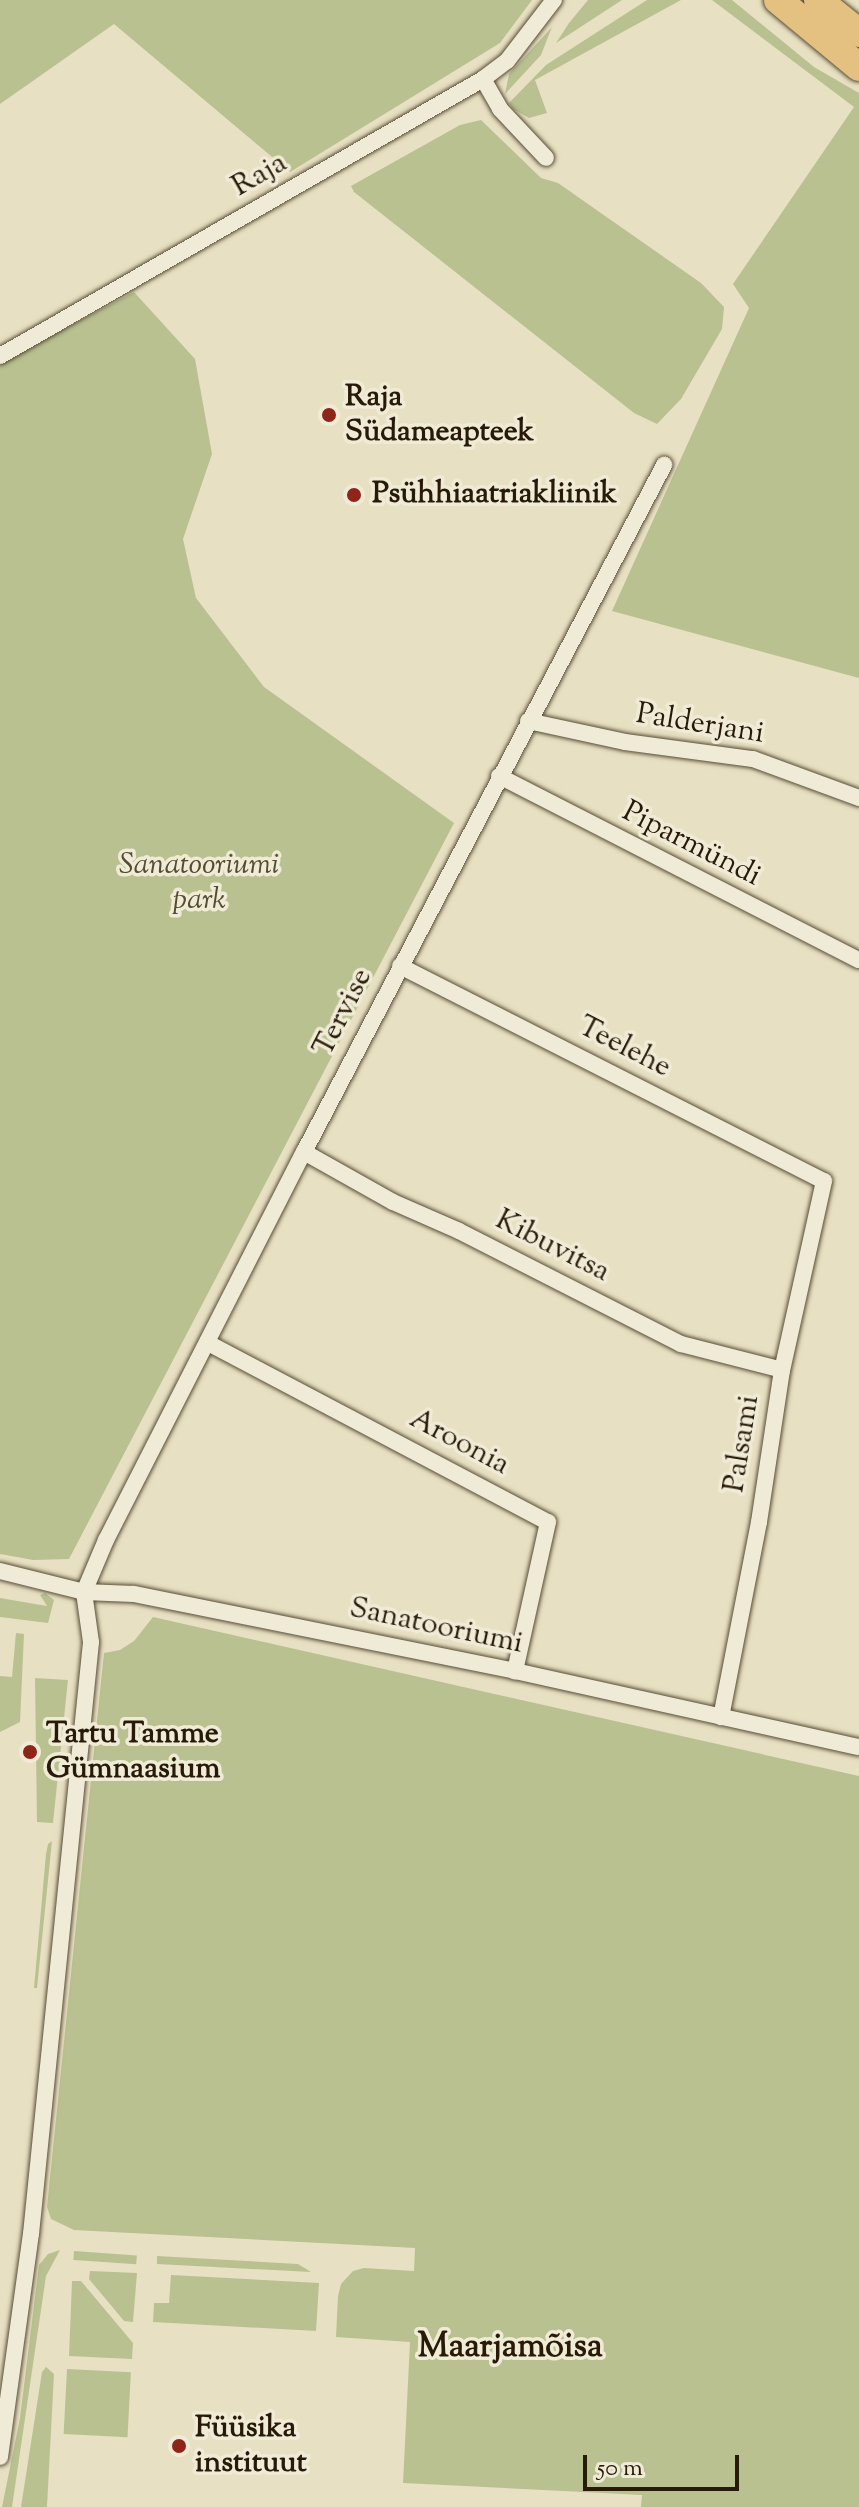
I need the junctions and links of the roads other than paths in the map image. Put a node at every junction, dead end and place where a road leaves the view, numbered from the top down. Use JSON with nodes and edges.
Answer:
{"nodes":[{"id":1,"x":554,"y":0,"type":"edge"},
{"id":2,"x":565,"y":0,"type":"edge"},
{"id":3,"x":778,"y":0,"type":"edge"},
{"id":4,"x":818,"y":0,"type":"edge"},
{"id":5,"x":535,"y":28,"type":"junction"},
{"id":6,"x":859,"y":33,"type":"edge"},
{"id":7,"x":859,"y":67,"type":"edge"},
{"id":8,"x":483,"y":79,"type":"junction"},
{"id":9,"x":546,"y":158,"type":"dead end"},
{"id":10,"x":0,"y":356,"type":"edge"},
{"id":11,"x":664,"y":465,"type":"dead end"},
{"id":12,"x":528,"y":721,"type":"junction"},
{"id":13,"x":499,"y":776,"type":"junction"},
{"id":14,"x":859,"y":798,"type":"edge"},
{"id":15,"x":859,"y":960,"type":"edge"},
{"id":16,"x":400,"y":966,"type":"junction"},
{"id":17,"x":304,"y":1152,"type":"junction"},
{"id":18,"x":824,"y":1181,"type":"joint"},
{"id":19,"x":208,"y":1343,"type":"junction"},
{"id":20,"x":782,"y":1370,"type":"junction"},
{"id":21,"x":0,"y":1571,"type":"edge"},
{"id":22,"x":84,"y":1592,"type":"junction"},
{"id":23,"x":515,"y":1671,"type":"junction"},
{"id":24,"x":721,"y":1717,"type":"junction"},
{"id":25,"x":859,"y":1747,"type":"edge"},
{"id":26,"x":0,"y":2457,"type":"edge"}],
"edges":[{"from":1,"to":5,"type":"street","name":"Raja"},
{"from":2,"to":5,"type":"street","name":"Raja"},
{"from":3,"to":7,"type":"highway"},
{"from":4,"to":6,"type":"highway"},
{"from":5,"to":8,"type":"street","name":"Raja"},
{"from":8,"to":9,"type":"street"},
{"from":8,"to":10,"type":"street","name":"Raja"},
{"from":11,"to":12,"type":"street","name":"Tervise"},
{"from":12,"to":13,"type":"street","name":"Tervise"},
{"from":12,"to":14,"type":"street","name":"Palderjani"},
{"from":13,"to":15,"type":"street","name":"Piparmündi"},
{"from":13,"to":16,"type":"street","name":"Tervise"},
{"from":16,"to":17,"type":"street","name":"Tervise"},
{"from":16,"to":18,"type":"street","name":"Teelehe"},
{"from":17,"to":19,"type":"street","name":"Tervise"},
{"from":17,"to":20,"type":"street","name":"Kibuvitsa"},
{"from":18,"to":20,"type":"street","name":"Palsami"},
{"from":19,"to":22,"type":"street","name":"Tervise"},
{"from":19,"to":23,"type":"street","name":"Aroonia"},
{"from":20,"to":24,"type":"street","name":"Palsami"},
{"from":21,"to":22,"type":"street","name":"Sanatooriumi"},
{"from":22,"to":23,"type":"street","name":"Sanatooriumi"},
{"from":22,"to":26,"type":"street"},
{"from":23,"to":24,"type":"street","name":"Sanatooriumi"},
{"from":24,"to":25,"type":"street","name":"Sanatooriumi"}]}
